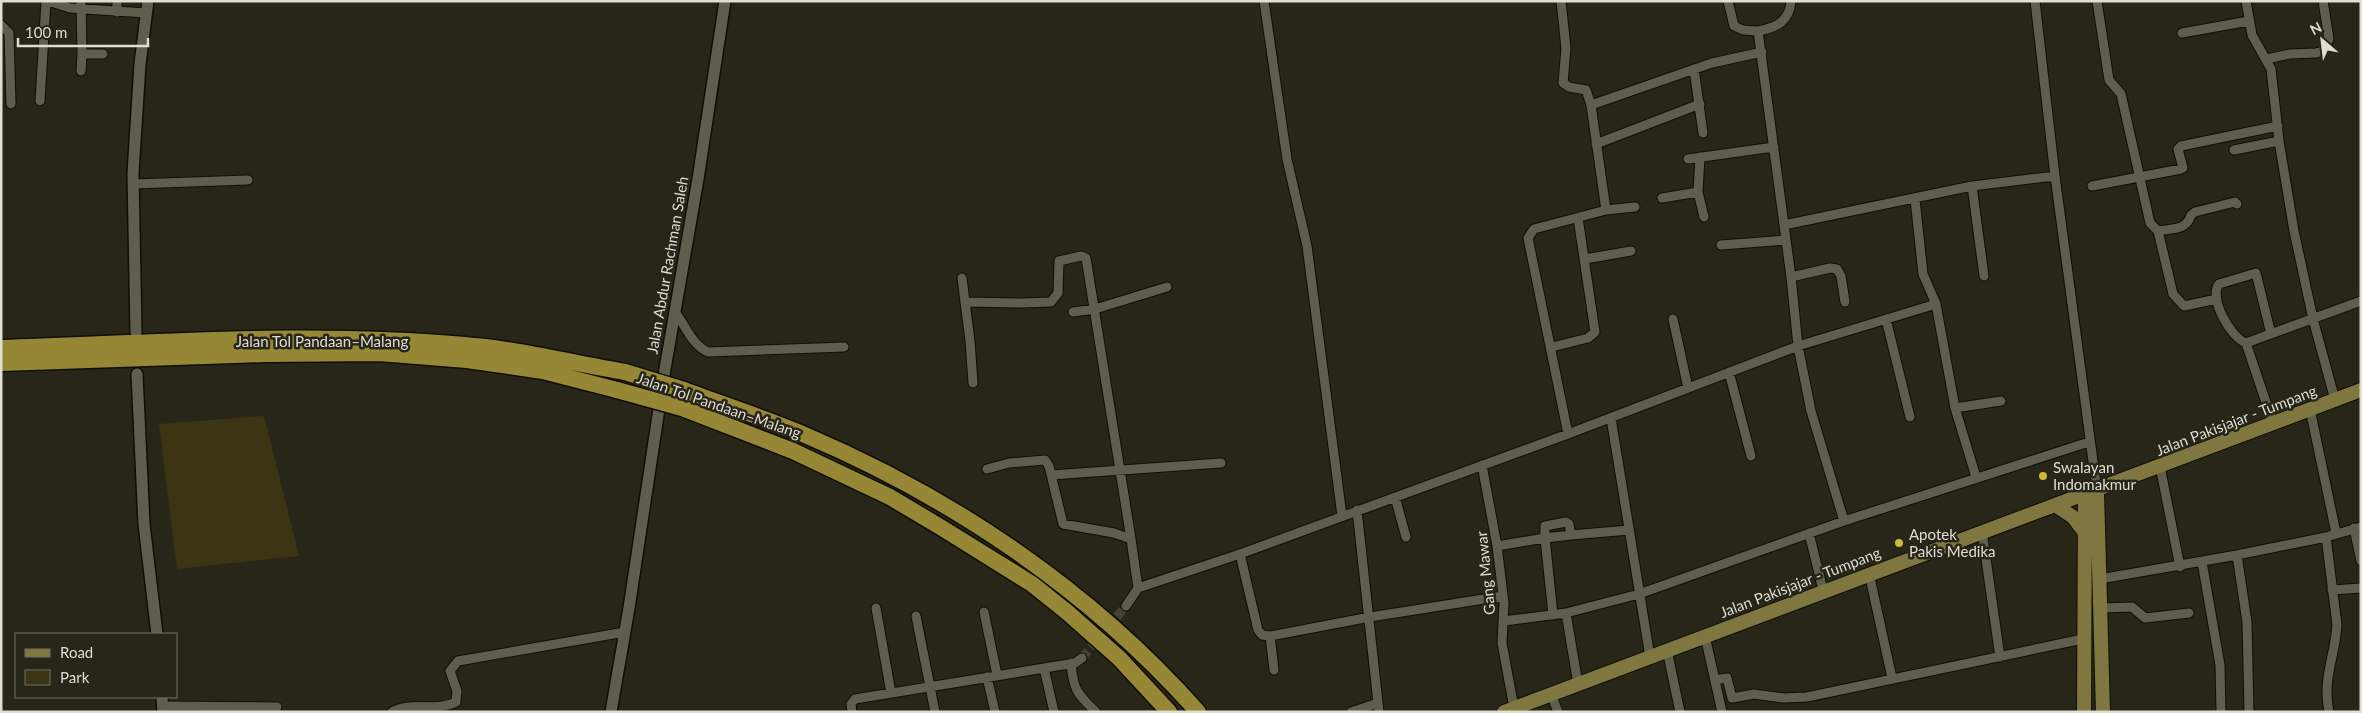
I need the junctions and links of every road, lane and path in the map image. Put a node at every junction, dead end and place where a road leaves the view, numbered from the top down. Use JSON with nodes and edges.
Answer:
{"nodes":[{"id":1,"x":47,"y":1,"type":"edge"},
{"id":2,"x":117,"y":1,"type":"edge"},
{"id":3,"x":725,"y":1,"type":"edge"},
{"id":4,"x":1264,"y":1,"type":"edge"},
{"id":5,"x":1561,"y":1,"type":"edge"},
{"id":6,"x":1728,"y":1,"type":"edge"},
{"id":7,"x":1790,"y":1,"type":"edge"},
{"id":8,"x":2036,"y":1,"type":"edge"},
{"id":9,"x":2098,"y":1,"type":"edge"},
{"id":10,"x":2246,"y":1,"type":"edge"},
{"id":11,"x":2324,"y":1,"type":"edge"},
{"id":12,"x":80,"y":5,"type":"edge"},
{"id":13,"x":147,"y":7,"type":"edge"},
{"id":14,"x":117,"y":12,"type":"junction"},
{"id":15,"x":2249,"y":21,"type":"junction"},
{"id":16,"x":1,"y":25,"type":"edge"},
{"id":17,"x":1758,"y":31,"type":"junction"},
{"id":18,"x":2182,"y":33,"type":"dead end"},
{"id":19,"x":1762,"y":52,"type":"junction"},
{"id":20,"x":82,"y":54,"type":"junction"},
{"id":21,"x":103,"y":54,"type":"dead end"},
{"id":22,"x":2267,"y":59,"type":"junction"},
{"id":23,"x":1694,"y":69,"type":"junction"},
{"id":24,"x":81,"y":71,"type":"dead end"},
{"id":25,"x":40,"y":102,"type":"dead end"},
{"id":26,"x":11,"y":104,"type":"dead end"},
{"id":27,"x":1700,"y":104,"type":"junction"},
{"id":28,"x":1591,"y":105,"type":"junction"},
{"id":29,"x":2278,"y":126,"type":"junction"},
{"id":30,"x":1703,"y":133,"type":"dead end"},
{"id":31,"x":2280,"y":141,"type":"junction"},
{"id":32,"x":1596,"y":144,"type":"junction"},
{"id":33,"x":1774,"y":147,"type":"junction"},
{"id":34,"x":2234,"y":150,"type":"dead end"},
{"id":35,"x":1700,"y":157,"type":"junction"},
{"id":36,"x":1688,"y":159,"type":"dead end"},
{"id":37,"x":2055,"y":176,"type":"junction"},
{"id":38,"x":2140,"y":176,"type":"junction"},
{"id":39,"x":248,"y":180,"type":"dead end"},
{"id":40,"x":133,"y":184,"type":"junction"},
{"id":41,"x":1972,"y":186,"type":"junction"},
{"id":42,"x":2092,"y":186,"type":"dead end"},
{"id":43,"x":1698,"y":192,"type":"junction"},
{"id":44,"x":1662,"y":198,"type":"dead end"},
{"id":45,"x":1915,"y":199,"type":"junction"},
{"id":46,"x":2237,"y":204,"type":"dead end"},
{"id":47,"x":1634,"y":207,"type":"dead end"},
{"id":48,"x":1606,"y":210,"type":"junction"},
{"id":49,"x":1704,"y":217,"type":"dead end"},
{"id":50,"x":1578,"y":218,"type":"junction"},
{"id":51,"x":1784,"y":225,"type":"junction"},
{"id":52,"x":2158,"y":231,"type":"junction"},
{"id":53,"x":1786,"y":240,"type":"junction"},
{"id":54,"x":1721,"y":245,"type":"dead end"},
{"id":55,"x":1631,"y":251,"type":"dead end"},
{"id":56,"x":1585,"y":258,"type":"junction"},
{"id":57,"x":1984,"y":276,"type":"dead end"},
{"id":58,"x":1791,"y":277,"type":"junction"},
{"id":59,"x":962,"y":278,"type":"dead end"},
{"id":60,"x":1167,"y":287,"type":"dead end"},
{"id":61,"x":2217,"y":299,"type":"junction"},
{"id":62,"x":2361,"y":301,"type":"edge"},
{"id":63,"x":964,"y":302,"type":"junction"},
{"id":64,"x":1845,"y":302,"type":"dead end"},
{"id":65,"x":1936,"y":304,"type":"junction"},
{"id":66,"x":1095,"y":309,"type":"junction"},
{"id":67,"x":675,"y":312,"type":"junction"},
{"id":68,"x":1073,"y":312,"type":"dead end"},
{"id":69,"x":1673,"y":319,"type":"dead end"},
{"id":70,"x":1886,"y":319,"type":"junction"},
{"id":71,"x":2314,"y":319,"type":"junction"},
{"id":72,"x":2297,"y":325,"type":"junction"},
{"id":73,"x":136,"y":332,"type":"dead end"},
{"id":74,"x":2271,"y":334,"type":"junction"},
{"id":75,"x":2250,"y":342,"type":"junction"},
{"id":76,"x":1798,"y":346,"type":"junction"},
{"id":77,"x":844,"y":347,"type":"dead end"},
{"id":78,"x":1552,"y":347,"type":"junction"},
{"id":79,"x":1,"y":348,"type":"edge"},
{"id":80,"x":1,"y":363,"type":"edge"},
{"id":81,"x":1729,"y":372,"type":"junction"},
{"id":82,"x":137,"y":374,"type":"dead end"},
{"id":83,"x":973,"y":383,"type":"dead end"},
{"id":84,"x":1688,"y":388,"type":"junction"},
{"id":85,"x":2361,"y":390,"type":"edge"},
{"id":86,"x":2334,"y":400,"type":"junction"},
{"id":87,"x":2002,"y":401,"type":"dead end"},
{"id":88,"x":1955,"y":408,"type":"junction"},
{"id":89,"x":2310,"y":409,"type":"junction"},
{"id":90,"x":1910,"y":417,"type":"dead end"},
{"id":91,"x":1611,"y":418,"type":"junction"},
{"id":92,"x":2274,"y":424,"type":"junction"},
{"id":93,"x":1568,"y":434,"type":"junction"},
{"id":94,"x":2089,"y":442,"type":"junction"},
{"id":95,"x":1751,"y":456,"type":"dead end"},
{"id":96,"x":1221,"y":463,"type":"dead end"},
{"id":97,"x":1482,"y":465,"type":"junction"},
{"id":98,"x":2160,"y":466,"type":"junction"},
{"id":99,"x":987,"y":469,"type":"dead end"},
{"id":100,"x":1120,"y":471,"type":"junction"},
{"id":101,"x":1051,"y":475,"type":"junction"},
{"id":102,"x":1976,"y":477,"type":"junction"},
{"id":103,"x":2091,"y":493,"type":"junction"},
{"id":104,"x":1395,"y":497,"type":"junction"},
{"id":105,"x":2055,"y":505,"type":"junction"},
{"id":106,"x":1357,"y":510,"type":"junction"},
{"id":107,"x":1342,"y":516,"type":"junction"},
{"id":108,"x":1844,"y":522,"type":"junction"},
{"id":109,"x":2358,"y":528,"type":"edge"},
{"id":110,"x":1629,"y":530,"type":"junction"},
{"id":111,"x":1982,"y":531,"type":"junction"},
{"id":112,"x":1809,"y":533,"type":"junction"},
{"id":113,"x":2336,"y":533,"type":"junction"},
{"id":114,"x":2086,"y":534,"type":"junction"},
{"id":115,"x":1571,"y":535,"type":"junction"},
{"id":116,"x":1406,"y":537,"type":"dead end"},
{"id":117,"x":2326,"y":537,"type":"junction"},
{"id":118,"x":1545,"y":538,"type":"junction"},
{"id":119,"x":1131,"y":539,"type":"junction"},
{"id":120,"x":1497,"y":546,"type":"junction"},
{"id":121,"x":1240,"y":554,"type":"junction"},
{"id":122,"x":2237,"y":556,"type":"junction"},
{"id":123,"x":2361,"y":561,"type":"edge"},
{"id":124,"x":2202,"y":562,"type":"junction"},
{"id":125,"x":2180,"y":567,"type":"junction"},
{"id":126,"x":1869,"y":573,"type":"junction"},
{"id":127,"x":2100,"y":579,"type":"junction"},
{"id":128,"x":1138,"y":588,"type":"junction"},
{"id":129,"x":2361,"y":588,"type":"edge"},
{"id":130,"x":1823,"y":590,"type":"junction"},
{"id":131,"x":2332,"y":590,"type":"junction"},
{"id":132,"x":1640,"y":594,"type":"junction"},
{"id":133,"x":1503,"y":596,"type":"junction"},
{"id":134,"x":1126,"y":606,"type":"tunnel mouth"},
{"id":135,"x":876,"y":608,"type":"dead end"},
{"id":136,"x":2101,"y":608,"type":"junction"},
{"id":137,"x":984,"y":612,"type":"dead end"},
{"id":138,"x":1566,"y":613,"type":"junction"},
{"id":139,"x":2189,"y":613,"type":"dead end"},
{"id":140,"x":1553,"y":615,"type":"junction"},
{"id":141,"x":916,"y":616,"type":"dead end"},
{"id":142,"x":1370,"y":617,"type":"junction"},
{"id":143,"x":1504,"y":621,"type":"junction"},
{"id":144,"x":625,"y":632,"type":"junction"},
{"id":145,"x":157,"y":633,"type":"edge"},
{"id":146,"x":1270,"y":636,"type":"junction"},
{"id":147,"x":1705,"y":636,"type":"junction"},
{"id":148,"x":2083,"y":640,"type":"junction"},
{"id":149,"x":1667,"y":650,"type":"junction"},
{"id":150,"x":1650,"y":657,"type":"junction"},
{"id":151,"x":2000,"y":657,"type":"junction"},
{"id":152,"x":1082,"y":658,"type":"tunnel mouth"},
{"id":153,"x":1071,"y":663,"type":"junction"},
{"id":154,"x":1044,"y":668,"type":"junction"},
{"id":155,"x":1274,"y":670,"type":"dead end"},
{"id":156,"x":997,"y":675,"type":"junction"},
{"id":157,"x":986,"y":677,"type":"junction"},
{"id":158,"x":1892,"y":678,"type":"junction"},
{"id":159,"x":1715,"y":680,"type":"junction"},
{"id":160,"x":1578,"y":684,"type":"junction"},
{"id":161,"x":931,"y":686,"type":"junction"},
{"id":162,"x":891,"y":693,"type":"junction"},
{"id":163,"x":1551,"y":694,"type":"junction"},
{"id":164,"x":163,"y":705,"type":"edge"},
{"id":165,"x":277,"y":707,"type":"dead end"},
{"id":166,"x":1379,"y":708,"type":"edge"},
{"id":167,"x":1509,"y":710,"type":"edge"},
{"id":168,"x":392,"y":712,"type":"edge"},
{"id":169,"x":611,"y":712,"type":"edge"},
{"id":170,"x":852,"y":712,"type":"edge"},
{"id":171,"x":935,"y":712,"type":"edge"},
{"id":172,"x":995,"y":712,"type":"edge"},
{"id":173,"x":1054,"y":712,"type":"edge"},
{"id":174,"x":1096,"y":712,"type":"edge"},
{"id":175,"x":1169,"y":712,"type":"edge"},
{"id":176,"x":1198,"y":712,"type":"edge"},
{"id":177,"x":1351,"y":712,"type":"edge"},
{"id":178,"x":1558,"y":712,"type":"edge"},
{"id":179,"x":1680,"y":712,"type":"edge"},
{"id":180,"x":1722,"y":712,"type":"edge"},
{"id":181,"x":2084,"y":712,"type":"edge"},
{"id":182,"x":2103,"y":712,"type":"edge"},
{"id":183,"x":2221,"y":712,"type":"edge"},
{"id":184,"x":2249,"y":712,"type":"edge"},
{"id":185,"x":2329,"y":712,"type":"edge"}],
"edges":[{"from":1,"to":12,"type":"street"},
{"from":1,"to":25,"type":"street"},
{"from":2,"to":14,"type":"street"},
{"from":3,"to":67,"type":"street","name":"Jalan Abdur Rachman Saleh"},
{"from":4,"to":107,"type":"street"},
{"from":5,"to":28,"type":"street"},
{"from":6,"to":17,"type":"street"},
{"from":7,"to":17,"type":"street"},
{"from":8,"to":37,"type":"street"},
{"from":9,"to":38,"type":"street"},
{"from":10,"to":15,"type":"street"},
{"from":11,"to":22,"type":"street"},
{"from":12,"to":14,"type":"street"},
{"from":12,"to":20,"type":"street"},
{"from":13,"to":14,"type":"street"},
{"from":13,"to":40,"type":"street"},
{"from":15,"to":18,"type":"street"},
{"from":15,"to":22,"type":"street"},
{"from":16,"to":26,"type":"street"},
{"from":17,"to":19,"type":"street"},
{"from":19,"to":23,"type":"street"},
{"from":19,"to":33,"type":"street"},
{"from":20,"to":21,"type":"street"},
{"from":20,"to":24,"type":"street"},
{"from":22,"to":29,"type":"street"},
{"from":23,"to":27,"type":"street"},
{"from":23,"to":28,"type":"street"},
{"from":27,"to":30,"type":"street"},
{"from":27,"to":32,"type":"street"},
{"from":28,"to":32,"type":"street"},
{"from":29,"to":31,"type":"street"},
{"from":29,"to":38,"type":"street"},
{"from":31,"to":34,"type":"street"},
{"from":31,"to":71,"type":"street"},
{"from":32,"to":48,"type":"street"},
{"from":33,"to":35,"type":"street"},
{"from":33,"to":51,"type":"street"},
{"from":35,"to":36,"type":"street"},
{"from":35,"to":43,"type":"street"},
{"from":37,"to":41,"type":"street"},
{"from":37,"to":94,"type":"street"},
{"from":38,"to":42,"type":"street"},
{"from":38,"to":52,"type":"street"},
{"from":39,"to":40,"type":"street"},
{"from":40,"to":73,"type":"street"},
{"from":41,"to":45,"type":"street"},
{"from":41,"to":57,"type":"street"},
{"from":43,"to":44,"type":"street"},
{"from":43,"to":49,"type":"street"},
{"from":45,"to":51,"type":"street"},
{"from":45,"to":65,"type":"street"},
{"from":46,"to":52,"type":"street"},
{"from":47,"to":48,"type":"street"},
{"from":48,"to":50,"type":"street"},
{"from":50,"to":56,"type":"street"},
{"from":50,"to":78,"type":"street"},
{"from":51,"to":53,"type":"street"},
{"from":52,"to":61,"type":"street"},
{"from":53,"to":54,"type":"street"},
{"from":53,"to":58,"type":"street"},
{"from":55,"to":56,"type":"street"},
{"from":56,"to":78,"type":"street"},
{"from":58,"to":64,"type":"street"},
{"from":58,"to":76,"type":"street"},
{"from":59,"to":63,"type":"street"},
{"from":60,"to":66,"type":"street"},
{"from":61,"to":74,"type":"street"},
{"from":61,"to":75,"type":"street"},
{"from":62,"to":71,"type":"street"},
{"from":63,"to":66,"type":"street"},
{"from":63,"to":83,"type":"street"},
{"from":65,"to":70,"type":"street"},
{"from":65,"to":88,"type":"street"},
{"from":66,"to":68,"type":"street"},
{"from":66,"to":100,"type":"street"},
{"from":67,"to":77,"type":"street"},
{"from":67,"to":144,"type":"street","name":"Jalan Abdur Rachman Saleh"},
{"from":69,"to":84,"type":"street"},
{"from":70,"to":76,"type":"street"},
{"from":70,"to":90,"type":"street"},
{"from":71,"to":72,"type":"street"},
{"from":71,"to":86,"type":"street"},
{"from":72,"to":74,"type":"street"},
{"from":72,"to":75,"type":"street"},
{"from":74,"to":75,"type":"street"},
{"from":75,"to":92,"type":"street"},
{"from":76,"to":81,"type":"street"},
{"from":76,"to":108,"type":"street"},
{"from":78,"to":93,"type":"street"},
{"from":79,"to":176,"type":"highway","name":"Jalan Tol Pandaan–Malang","bridge":true},
{"from":80,"to":175,"type":"highway","name":"Jalan Tol Pandaan–Malang","bridge":true},
{"from":81,"to":84,"type":"street"},
{"from":81,"to":95,"type":"street"},
{"from":82,"to":145,"type":"street"},
{"from":84,"to":91,"type":"street"},
{"from":85,"to":86,"type":"main road","name":"Jalan Pakisjajar - Tumpang"},
{"from":86,"to":89,"type":"main road","name":"Jalan Pakisjajar - Tumpang"},
{"from":87,"to":88,"type":"street"},
{"from":88,"to":102,"type":"street"},
{"from":89,"to":92,"type":"main road","name":"Jalan Pakisjajar - Tumpang"},
{"from":89,"to":113,"type":"street"},
{"from":91,"to":93,"type":"street"},
{"from":91,"to":110,"type":"street"},
{"from":92,"to":98,"type":"main road","name":"Jalan Pakisjajar - Tumpang"},
{"from":93,"to":97,"type":"street"},
{"from":94,"to":102,"type":"street"},
{"from":94,"to":103,"type":"street"},
{"from":96,"to":100,"type":"street"},
{"from":97,"to":104,"type":"street"},
{"from":97,"to":120,"type":"street","name":"Gang Mawar"},
{"from":98,"to":103,"type":"main road","name":"Jalan Pakisjajar - Tumpang"},
{"from":98,"to":125,"type":"street"},
{"from":99,"to":101,"type":"street"},
{"from":100,"to":101,"type":"street"},
{"from":100,"to":119,"type":"street"},
{"from":101,"to":119,"type":"street"},
{"from":102,"to":108,"type":"street"},
{"from":103,"to":105,"type":"main road","name":"Jalan Pakisjajar - Tumpang"},
{"from":103,"to":114,"type":"main road"},
{"from":103,"to":127,"type":"main road"},
{"from":104,"to":106,"type":"street"},
{"from":104,"to":116,"type":"street"},
{"from":105,"to":111,"type":"main road","name":"Jalan Pakisjajar - Tumpang"},
{"from":105,"to":114,"type":"main road"},
{"from":106,"to":107,"type":"street"},
{"from":106,"to":142,"type":"street"},
{"from":107,"to":121,"type":"street"},
{"from":108,"to":112,"type":"street"},
{"from":109,"to":113,"type":"street"},
{"from":109,"to":123,"type":"street"},
{"from":110,"to":115,"type":"street"},
{"from":110,"to":132,"type":"street"},
{"from":111,"to":126,"type":"main road","name":"Jalan Pakisjajar - Tumpang"},
{"from":111,"to":151,"type":"street"},
{"from":112,"to":130,"type":"street"},
{"from":112,"to":132,"type":"street"},
{"from":113,"to":117,"type":"street"},
{"from":114,"to":148,"type":"main road"},
{"from":115,"to":118,"type":"street"},
{"from":115,"to":118,"type":"street"},
{"from":117,"to":122,"type":"street"},
{"from":117,"to":131,"type":"street"},
{"from":118,"to":120,"type":"street"},
{"from":118,"to":140,"type":"street"},
{"from":119,"to":128,"type":"street"},
{"from":120,"to":133,"type":"street","name":"Gang Mawar"},
{"from":121,"to":128,"type":"street"},
{"from":121,"to":146,"type":"street"},
{"from":122,"to":124,"type":"street"},
{"from":122,"to":184,"type":"street"},
{"from":124,"to":125,"type":"street"},
{"from":124,"to":183,"type":"street"},
{"from":125,"to":127,"type":"street"},
{"from":126,"to":130,"type":"main road","name":"Jalan Pakisjajar - Tumpang"},
{"from":126,"to":158,"type":"street"},
{"from":127,"to":136,"type":"main road"},
{"from":128,"to":134,"type":"street"},
{"from":129,"to":131,"type":"street"},
{"from":130,"to":147,"type":"main road","name":"Jalan Pakisjajar - Tumpang"},
{"from":131,"to":185,"type":"street"},
{"from":132,"to":138,"type":"street"},
{"from":132,"to":150,"type":"street"},
{"from":133,"to":142,"type":"street"},
{"from":133,"to":143,"type":"street","name":"Gang Mawar"},
{"from":135,"to":162,"type":"street"},
{"from":136,"to":139,"type":"street"},
{"from":136,"to":182,"type":"main road"},
{"from":137,"to":156,"type":"street"},
{"from":138,"to":140,"type":"street"},
{"from":138,"to":160,"type":"street"},
{"from":140,"to":143,"type":"street"},
{"from":141,"to":161,"type":"street"},
{"from":142,"to":146,"type":"street"},
{"from":142,"to":166,"type":"street"},
{"from":143,"to":167,"type":"street","name":"Gang Mawar"},
{"from":144,"to":168,"type":"street"},
{"from":144,"to":169,"type":"street","name":"Jalan Abdur Rachman Saleh"},
{"from":146,"to":155,"type":"street"},
{"from":147,"to":149,"type":"main road","name":"Jalan Pakisjajar - Tumpang"},
{"from":147,"to":159,"type":"street"},
{"from":148,"to":151,"type":"street"},
{"from":148,"to":181,"type":"main road"},
{"from":149,"to":150,"type":"main road","name":"Jalan Pakisjajar - Tumpang"},
{"from":149,"to":179,"type":"street"},
{"from":150,"to":160,"type":"main road","name":"Jalan Pakisjajar - Tumpang"},
{"from":151,"to":158,"type":"street"},
{"from":152,"to":153,"type":"street"},
{"from":153,"to":154,"type":"street"},
{"from":153,"to":174,"type":"street"},
{"from":154,"to":156,"type":"street"},
{"from":154,"to":173,"type":"street"},
{"from":156,"to":157,"type":"street"},
{"from":157,"to":161,"type":"street"},
{"from":157,"to":172,"type":"street"},
{"from":158,"to":159,"type":"street"},
{"from":159,"to":180,"type":"street"},
{"from":160,"to":163,"type":"main road","name":"Jalan Pakisjajar - Tumpang"},
{"from":161,"to":162,"type":"street"},
{"from":161,"to":171,"type":"street"},
{"from":162,"to":170,"type":"street"},
{"from":163,"to":167,"type":"main road","name":"Jalan Pakisjajar - Tumpang"},
{"from":163,"to":178,"type":"street"},
{"from":164,"to":165,"type":"street"},
{"from":166,"to":177,"type":"street"}]}
